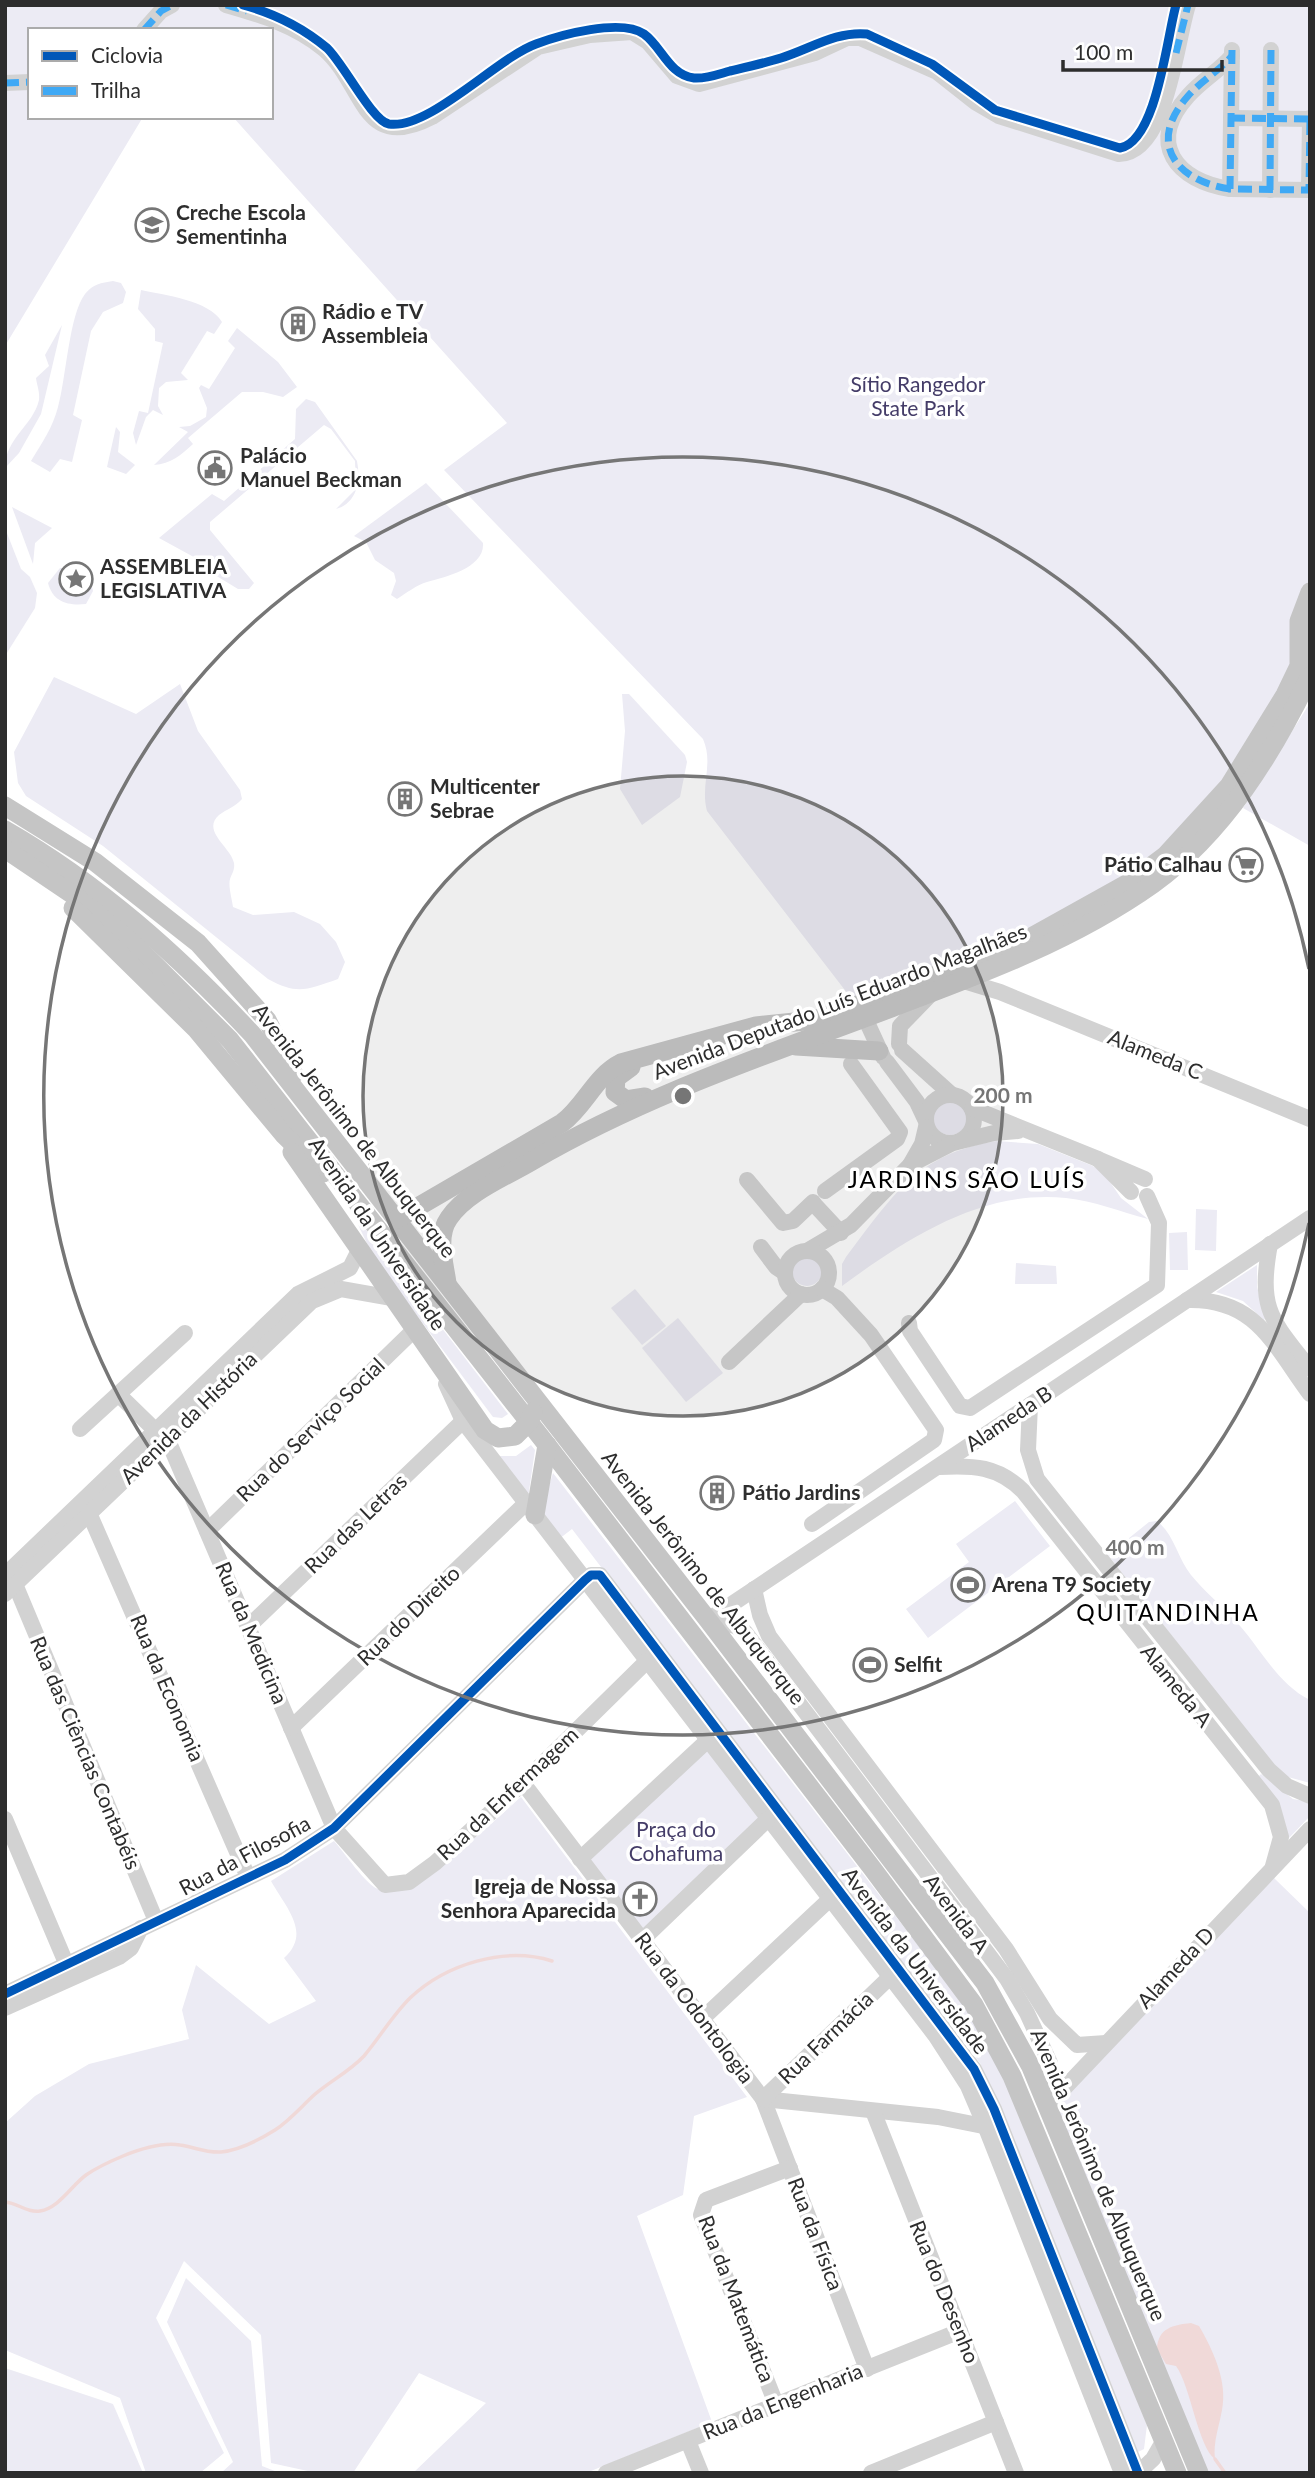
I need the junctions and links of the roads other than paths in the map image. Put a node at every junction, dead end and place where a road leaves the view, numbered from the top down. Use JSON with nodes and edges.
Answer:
{"nodes":[{"id":1,"x":172,"y":5,"type":"edge"},
{"id":2,"x":226,"y":5,"type":"edge"},
{"id":3,"x":1188,"y":5,"type":"edge"},
{"id":4,"x":146,"y":28,"type":"edge"},
{"id":5,"x":1271,"y":50,"type":"dead end"},
{"id":6,"x":28,"y":82,"type":"edge"},
{"id":7,"x":5,"y":83,"type":"edge"},
{"id":8,"x":1231,"y":118,"type":"junction"},
{"id":9,"x":1271,"y":118,"type":"junction"},
{"id":10,"x":1310,"y":119,"type":"edge"},
{"id":11,"x":1230,"y":189,"type":"junction"},
{"id":12,"x":1270,"y":190,"type":"junction"},
{"id":13,"x":1308,"y":597,"type":"edge"},
{"id":14,"x":1310,"y":676,"type":"edge"},
{"id":15,"x":5,"y":806,"type":"edge"},
{"id":16,"x":5,"y":830,"type":"edge"},
{"id":17,"x":5,"y":849,"type":"edge"},
{"id":18,"x":15,"y":859,"type":"edge"},
{"id":19,"x":993,"y":970,"type":"junction"},
{"id":20,"x":964,"y":981,"type":"junction"},
{"id":21,"x":933,"y":992,"type":"junction"},
{"id":22,"x":1000,"y":992,"type":"junction"},
{"id":23,"x":865,"y":1018,"type":"junction"},
{"id":24,"x":756,"y":1026,"type":"junction"},
{"id":25,"x":788,"y":1046,"type":"junction"},
{"id":26,"x":883,"y":1057,"type":"junction"},
{"id":27,"x":851,"y":1064,"type":"dead end"},
{"id":28,"x":703,"y":1078,"type":"junction"},
{"id":29,"x":952,"y":1095,"type":"junction"},
{"id":30,"x":311,"y":1107,"type":"junction"},
{"id":31,"x":972,"y":1108,"type":"junction"},
{"id":32,"x":1310,"y":1119,"type":"edge"},
{"id":33,"x":925,"y":1123,"type":"junction"},
{"id":34,"x":1031,"y":1133,"type":"junction"},
{"id":35,"x":284,"y":1135,"type":"junction"},
{"id":36,"x":955,"y":1143,"type":"junction"},
{"id":37,"x":1098,"y":1159,"type":"junction"},
{"id":38,"x":910,"y":1165,"type":"junction"},
{"id":39,"x":1145,"y":1179,"type":"junction"},
{"id":40,"x":747,"y":1181,"type":"dead end"},
{"id":41,"x":1131,"y":1192,"type":"junction"},
{"id":42,"x":1147,"y":1196,"type":"junction"},
{"id":43,"x":817,"y":1199,"type":"junction"},
{"id":44,"x":370,"y":1217,"type":"junction"},
{"id":45,"x":1310,"y":1218,"type":"edge"},
{"id":46,"x":397,"y":1219,"type":"junction"},
{"id":47,"x":846,"y":1229,"type":"junction"},
{"id":48,"x":1270,"y":1244,"type":"junction"},
{"id":49,"x":360,"y":1248,"type":"junction"},
{"id":50,"x":807,"y":1251,"type":"junction"},
{"id":51,"x":828,"y":1268,"type":"junction"},
{"id":52,"x":342,"y":1273,"type":"junction"},
{"id":53,"x":447,"y":1284,"type":"junction"},
{"id":54,"x":347,"y":1289,"type":"junction"},
{"id":55,"x":822,"y":1289,"type":"junction"},
{"id":56,"x":801,"y":1294,"type":"junction"},
{"id":57,"x":392,"y":1298,"type":"junction"},
{"id":58,"x":1187,"y":1300,"type":"junction"},
{"id":59,"x":909,"y":1323,"type":"dead end"},
{"id":60,"x":414,"y":1330,"type":"junction"},
{"id":61,"x":185,"y":1333,"type":"dead end"},
{"id":62,"x":434,"y":1358,"type":"junction"},
{"id":63,"x":729,"y":1363,"type":"dead end"},
{"id":64,"x":1310,"y":1369,"type":"edge"},
{"id":65,"x":118,"y":1394,"type":"junction"},
{"id":66,"x":1310,"y":1394,"type":"edge"},
{"id":67,"x":538,"y":1401,"type":"junction"},
{"id":68,"x":1030,"y":1405,"type":"junction"},
{"id":69,"x":463,"y":1421,"type":"junction"},
{"id":70,"x":529,"y":1422,"type":"junction"},
{"id":71,"x":80,"y":1429,"type":"dead end"},
{"id":72,"x":161,"y":1434,"type":"junction"},
{"id":73,"x":547,"y":1445,"type":"junction"},
{"id":74,"x":937,"y":1467,"type":"junction"},
{"id":75,"x":87,"y":1507,"type":"junction"},
{"id":76,"x":530,"y":1509,"type":"junction"},
{"id":77,"x":812,"y":1524,"type":"dead end"},
{"id":78,"x":207,"y":1531,"type":"junction"},
{"id":79,"x":585,"y":1580,"type":"junction"},
{"id":80,"x":8,"y":1584,"type":"edge"},
{"id":81,"x":754,"y":1589,"type":"junction"},
{"id":82,"x":708,"y":1620,"type":"junction"},
{"id":83,"x":248,"y":1627,"type":"junction"},
{"id":84,"x":647,"y":1661,"type":"junction"},
{"id":85,"x":291,"y":1728,"type":"junction"},
{"id":86,"x":708,"y":1740,"type":"junction"},
{"id":87,"x":863,"y":1761,"type":"junction"},
{"id":88,"x":737,"y":1766,"type":"junction"},
{"id":89,"x":849,"y":1773,"type":"junction"},
{"id":90,"x":523,"y":1783,"type":"junction"},
{"id":91,"x":751,"y":1784,"type":"junction"},
{"id":92,"x":1310,"y":1796,"type":"edge"},
{"id":93,"x":5,"y":1819,"type":"edge"},
{"id":94,"x":768,"y":1819,"type":"junction"},
{"id":95,"x":334,"y":1828,"type":"junction"},
{"id":96,"x":1310,"y":1829,"type":"edge"},
{"id":97,"x":580,"y":1859,"type":"junction"},
{"id":98,"x":1273,"y":1866,"type":"junction"},
{"id":99,"x":248,"y":1877,"type":"junction"},
{"id":100,"x":830,"y":1899,"type":"junction"},
{"id":101,"x":156,"y":1921,"type":"junction"},
{"id":102,"x":141,"y":1928,"type":"junction"},
{"id":103,"x":642,"y":1940,"type":"junction"},
{"id":104,"x":66,"y":1963,"type":"junction"},
{"id":105,"x":890,"y":1977,"type":"junction"},
{"id":106,"x":5,"y":1994,"type":"edge"},
{"id":107,"x":5,"y":2008,"type":"edge"},
{"id":108,"x":702,"y":2019,"type":"junction"},
{"id":109,"x":1050,"y":2019,"type":"junction"},
{"id":110,"x":1106,"y":2043,"type":"junction"},
{"id":111,"x":1050,"y":2063,"type":"junction"},
{"id":112,"x":975,"y":2084,"type":"junction"},
{"id":113,"x":1060,"y":2093,"type":"junction"},
{"id":114,"x":763,"y":2099,"type":"junction"},
{"id":115,"x":873,"y":2111,"type":"junction"},
{"id":116,"x":1050,"y":2112,"type":"junction"},
{"id":117,"x":938,"y":2118,"type":"junction"},
{"id":118,"x":993,"y":2127,"type":"junction"},
{"id":119,"x":790,"y":2168,"type":"junction"},
{"id":120,"x":960,"y":2332,"type":"junction"},
{"id":121,"x":867,"y":2369,"type":"junction"},
{"id":122,"x":776,"y":2404,"type":"junction"},
{"id":123,"x":996,"y":2422,"type":"junction"},
{"id":124,"x":1164,"y":2440,"type":"junction"},
{"id":125,"x":688,"y":2441,"type":"junction"},
{"id":126,"x":606,"y":2473,"type":"edge"},
{"id":127,"x":701,"y":2473,"type":"edge"},
{"id":128,"x":871,"y":2473,"type":"edge"},
{"id":129,"x":1016,"y":2473,"type":"edge"},
{"id":130,"x":1122,"y":2473,"type":"edge"},
{"id":131,"x":1139,"y":2473,"type":"edge"},
{"id":132,"x":1161,"y":2473,"type":"edge"},
{"id":133,"x":1177,"y":2473,"type":"edge"},
{"id":134,"x":1199,"y":2473,"type":"edge"}],
"edges":[{"from":1,"to":4,"type":"street"},
{"from":2,"to":3,"type":"street"},
{"from":5,"to":9,"type":"street"},
{"from":6,"to":7,"type":"street"},
{"from":8,"to":9,"type":"street"},
{"from":8,"to":11,"type":"street"},
{"from":8,"to":11,"type":"street"},
{"from":9,"to":10,"type":"street"},
{"from":9,"to":12,"type":"street"},
{"from":10,"to":12,"type":"street"},
{"from":11,"to":12,"type":"street"},
{"from":13,"to":24,"type":"main road","name":"Avenida Deputado Luís Eduardo Magalhães"},
{"from":14,"to":19,"type":"main road","name":"Avenida Deputado Luís Eduardo Magalhães"},
{"from":15,"to":30,"type":"main road"},
{"from":16,"to":30,"type":"main road","name":"Avenida Jerônimo de Albuquerque"},
{"from":17,"to":18,"type":"main road","name":"Avenida Jerônimo de Albuquerque"},
{"from":18,"to":35,"type":"main road","name":"Avenida Jerônimo de Albuquerque"},
{"from":18,"to":44,"type":"main road","name":"Avenida Jerônimo de Albuquerque"},
{"from":19,"to":20,"type":"main road","name":"Avenida Deputado Luís Eduardo Magalhães"},
{"from":19,"to":22,"type":"street"},
{"from":20,"to":21,"type":"main road","name":"Avenida Deputado Luís Eduardo Magalhães"},
{"from":20,"to":22,"type":"street","name":"Alameda C"},
{"from":21,"to":23,"type":"main road","name":"Avenida Deputado Luís Eduardo Magalhães"},
{"from":21,"to":29,"type":"street"},
{"from":22,"to":32,"type":"street","name":"Alameda C"},
{"from":23,"to":25,"type":"main road","name":"Avenida Deputado Luís Eduardo Magalhães"},
{"from":23,"to":26,"type":"street"},
{"from":24,"to":28,"type":"main road"},
{"from":24,"to":46,"type":"main road","name":"Avenida Deputado Luís Eduardo Magalhães"},
{"from":25,"to":26,"type":"main road"},
{"from":25,"to":28,"type":"main road","name":"Avenida Deputado Luís Eduardo Magalhães"},
{"from":26,"to":33,"type":"street"},
{"from":27,"to":43,"type":"street"},
{"from":28,"to":53,"type":"main road","name":"Avenida Deputado Luís Eduardo Magalhães"},
{"from":29,"to":31,"type":"street"},
{"from":29,"to":33,"type":"street"},
{"from":30,"to":46,"type":"main road","name":"Avenida Jerônimo de Albuquerque"},
{"from":31,"to":34,"type":"street"},
{"from":31,"to":36,"type":"street"},
{"from":33,"to":36,"type":"street"},
{"from":33,"to":38,"type":"street"},
{"from":34,"to":36,"type":"street"},
{"from":34,"to":37,"type":"street"},
{"from":35,"to":44,"type":"main road"},
{"from":35,"to":49,"type":"main road","name":"Avenida da Universidade"},
{"from":36,"to":38,"type":"street"},
{"from":37,"to":39,"type":"street"},
{"from":37,"to":41,"type":"street"},
{"from":38,"to":47,"type":"street"},
{"from":39,"to":41,"type":"street"},
{"from":39,"to":42,"type":"street"},
{"from":40,"to":43,"type":"street"},
{"from":41,"to":42,"type":"street"},
{"from":42,"to":59,"type":"street"},
{"from":43,"to":47,"type":"street"},
{"from":44,"to":70,"type":"main road","name":"Avenida Jerônimo de Albuquerque"},
{"from":45,"to":48,"type":"street","name":"Alameda B"},
{"from":46,"to":53,"type":"main road","name":"Avenida Jerônimo de Albuquerque"},
{"from":47,"to":50,"type":"street"},
{"from":47,"to":51,"type":"street"},
{"from":48,"to":58,"type":"street","name":"Alameda B"},
{"from":48,"to":64,"type":"street"},
{"from":49,"to":52,"type":"street","name":"Avenida da História"},
{"from":49,"to":57,"type":"main road","name":"Avenida da Universidade"},
{"from":50,"to":51,"type":"street"},
{"from":50,"to":56,"type":"street"},
{"from":51,"to":55,"type":"street"},
{"from":52,"to":54,"type":"street"},
{"from":52,"to":72,"type":"street","name":"Avenida da História"},
{"from":53,"to":67,"type":"main road","name":"Avenida Jerônimo de Albuquerque"},
{"from":54,"to":57,"type":"street"},
{"from":54,"to":72,"type":"street","name":"Avenida da História"},
{"from":55,"to":56,"type":"street"},
{"from":55,"to":77,"type":"street"},
{"from":56,"to":63,"type":"street"},
{"from":57,"to":60,"type":"main road","name":"Avenida da Universidade"},
{"from":58,"to":66,"type":"street"},
{"from":58,"to":68,"type":"street","name":"Alameda B"},
{"from":60,"to":62,"type":"main road","name":"Avenida da Universidade"},
{"from":60,"to":78,"type":"street","name":"Rua do Serviço Social"},
{"from":61,"to":65,"type":"street"},
{"from":62,"to":69,"type":"street","name":"Avenida da Universidade"},
{"from":62,"to":70,"type":"main road","name":"Avenida da Universidade"},
{"from":65,"to":71,"type":"street"},
{"from":65,"to":72,"type":"street"},
{"from":67,"to":70,"type":"main road"},
{"from":67,"to":82,"type":"main road","name":"Avenida Jerônimo de Albuquerque"},
{"from":68,"to":74,"type":"street","name":"Alameda B"},
{"from":68,"to":92,"type":"street","name":"Alameda A"},
{"from":69,"to":76,"type":"street","name":"Avenida da Universidade"},
{"from":69,"to":83,"type":"street","name":"Rua das Letras"},
{"from":70,"to":73,"type":"main road","name":"Avenida Jerônimo de Albuquerque"},
{"from":72,"to":75,"type":"street","name":"Avenida da História"},
{"from":72,"to":78,"type":"street","name":"Rua da Medicina"},
{"from":73,"to":76,"type":"main road"},
{"from":73,"to":124,"type":"main road","name":"Avenida Jerônimo de Albuquerque"},
{"from":74,"to":81,"type":"street","name":"Alameda B"},
{"from":74,"to":98,"type":"street","name":"Alameda A"},
{"from":75,"to":80,"type":"street","name":"Avenida da História"},
{"from":75,"to":99,"type":"street","name":"Rua da Economia"},
{"from":76,"to":79,"type":"street","name":"Avenida da Universidade"},
{"from":76,"to":85,"type":"street","name":"Rua do Direito"},
{"from":78,"to":83,"type":"street","name":"Rua da Medicina"},
{"from":79,"to":84,"type":"street","name":"Avenida da Universidade"},
{"from":79,"to":88,"type":"street","name":"Avenida da Universidade"},
{"from":79,"to":95,"type":"street","name":"Rua da Filosofia"},
{"from":80,"to":101,"type":"street","name":"Rua das Ciências Contabéis"},
{"from":81,"to":82,"type":"street","name":"Alameda B"},
{"from":81,"to":87,"type":"street","name":"Avenida A"},
{"from":82,"to":89,"type":"street","name":"Avenida A"},
{"from":82,"to":116,"type":"main road","name":"Avenida Jerônimo de Albuquerque"},
{"from":83,"to":85,"type":"street","name":"Rua da Medicina"},
{"from":84,"to":86,"type":"street","name":"Avenida da Universidade"},
{"from":84,"to":90,"type":"street","name":"Rua da Enfermagem"},
{"from":85,"to":95,"type":"street","name":"Rua da Medicina"},
{"from":86,"to":88,"type":"street","name":"Avenida da Universidade"},
{"from":86,"to":97,"type":"street"},
{"from":87,"to":89,"type":"street"},
{"from":87,"to":109,"type":"street","name":"Avenida A"},
{"from":88,"to":91,"type":"street","name":"Avenida da Universidade"},
{"from":89,"to":111,"type":"street","name":"Avenida A"},
{"from":90,"to":95,"type":"street","name":"Rua da Enfermagem"},
{"from":90,"to":97,"type":"street","name":"Rua da Odontologia"},
{"from":91,"to":94,"type":"street","name":"Avenida da Universidade"},
{"from":91,"to":112,"type":"street","name":"Avenida da Universidade"},
{"from":93,"to":104,"type":"street"},
{"from":94,"to":100,"type":"street","name":"Avenida da Universidade"},
{"from":94,"to":103,"type":"street"},
{"from":95,"to":99,"type":"street","name":"Rua da Filosofia"},
{"from":96,"to":98,"type":"street","name":"Alameda D"},
{"from":97,"to":103,"type":"street","name":"Rua da Odontologia"},
{"from":98,"to":110,"type":"street","name":"Alameda D"},
{"from":99,"to":101,"type":"street","name":"Rua da Filosofia"},
{"from":100,"to":105,"type":"street","name":"Avenida da Universidade"},
{"from":100,"to":108,"type":"street"},
{"from":101,"to":102,"type":"street","name":"Rua da Filosofia"},
{"from":102,"to":104,"type":"street","name":"Rua da Filosofia"},
{"from":102,"to":107,"type":"street","name":"Rua da Filosofia"},
{"from":103,"to":108,"type":"street","name":"Rua da Odontologia"},
{"from":104,"to":106,"type":"street","name":"Rua da Filosofia"},
{"from":105,"to":112,"type":"street","name":"Avenida da Universidade"},
{"from":105,"to":114,"type":"street","name":"Rua Farmácia"},
{"from":108,"to":114,"type":"street","name":"Rua da Odontologia"},
{"from":109,"to":110,"type":"street","name":"Avenida A"},
{"from":109,"to":111,"type":"street","name":"Avenida A"},
{"from":110,"to":113,"type":"street","name":"Alameda D"},
{"from":111,"to":113,"type":"street","name":"Avenida A"},
{"from":112,"to":117,"type":"street"},
{"from":112,"to":118,"type":"street","name":"Avenida da Universidade"},
{"from":113,"to":116,"type":"street","name":"Alameda D"},
{"from":114,"to":115,"type":"street"},
{"from":114,"to":119,"type":"street","name":"Rua da Física"},
{"from":115,"to":117,"type":"street"},
{"from":115,"to":120,"type":"street","name":"Rua do Desenho"},
{"from":116,"to":134,"type":"main road","name":"Avenida Jerônimo de Albuquerque"},
{"from":117,"to":118,"type":"street"},
{"from":118,"to":130,"type":"street","name":"Avenida da Universidade"},
{"from":118,"to":131,"type":"street","name":"Avenida da Universidade"},
{"from":119,"to":121,"type":"street","name":"Rua da Física"},
{"from":119,"to":122,"type":"street","name":"Rua da Matemática"},
{"from":120,"to":121,"type":"street","name":"Rua da Engenharia"},
{"from":120,"to":123,"type":"street","name":"Rua do Desenho"},
{"from":121,"to":122,"type":"street","name":"Rua da Engenharia"},
{"from":122,"to":125,"type":"street","name":"Rua da Engenharia"},
{"from":123,"to":128,"type":"street"},
{"from":123,"to":129,"type":"street","name":"Rua do Desenho"},
{"from":124,"to":131,"type":"street"},
{"from":124,"to":133,"type":"main road","name":"Avenida Jerônimo de Albuquerque"},
{"from":125,"to":126,"type":"street","name":"Rua da Engenharia"},
{"from":125,"to":127,"type":"street"},
{"from":131,"to":132,"type":"street"}]}
